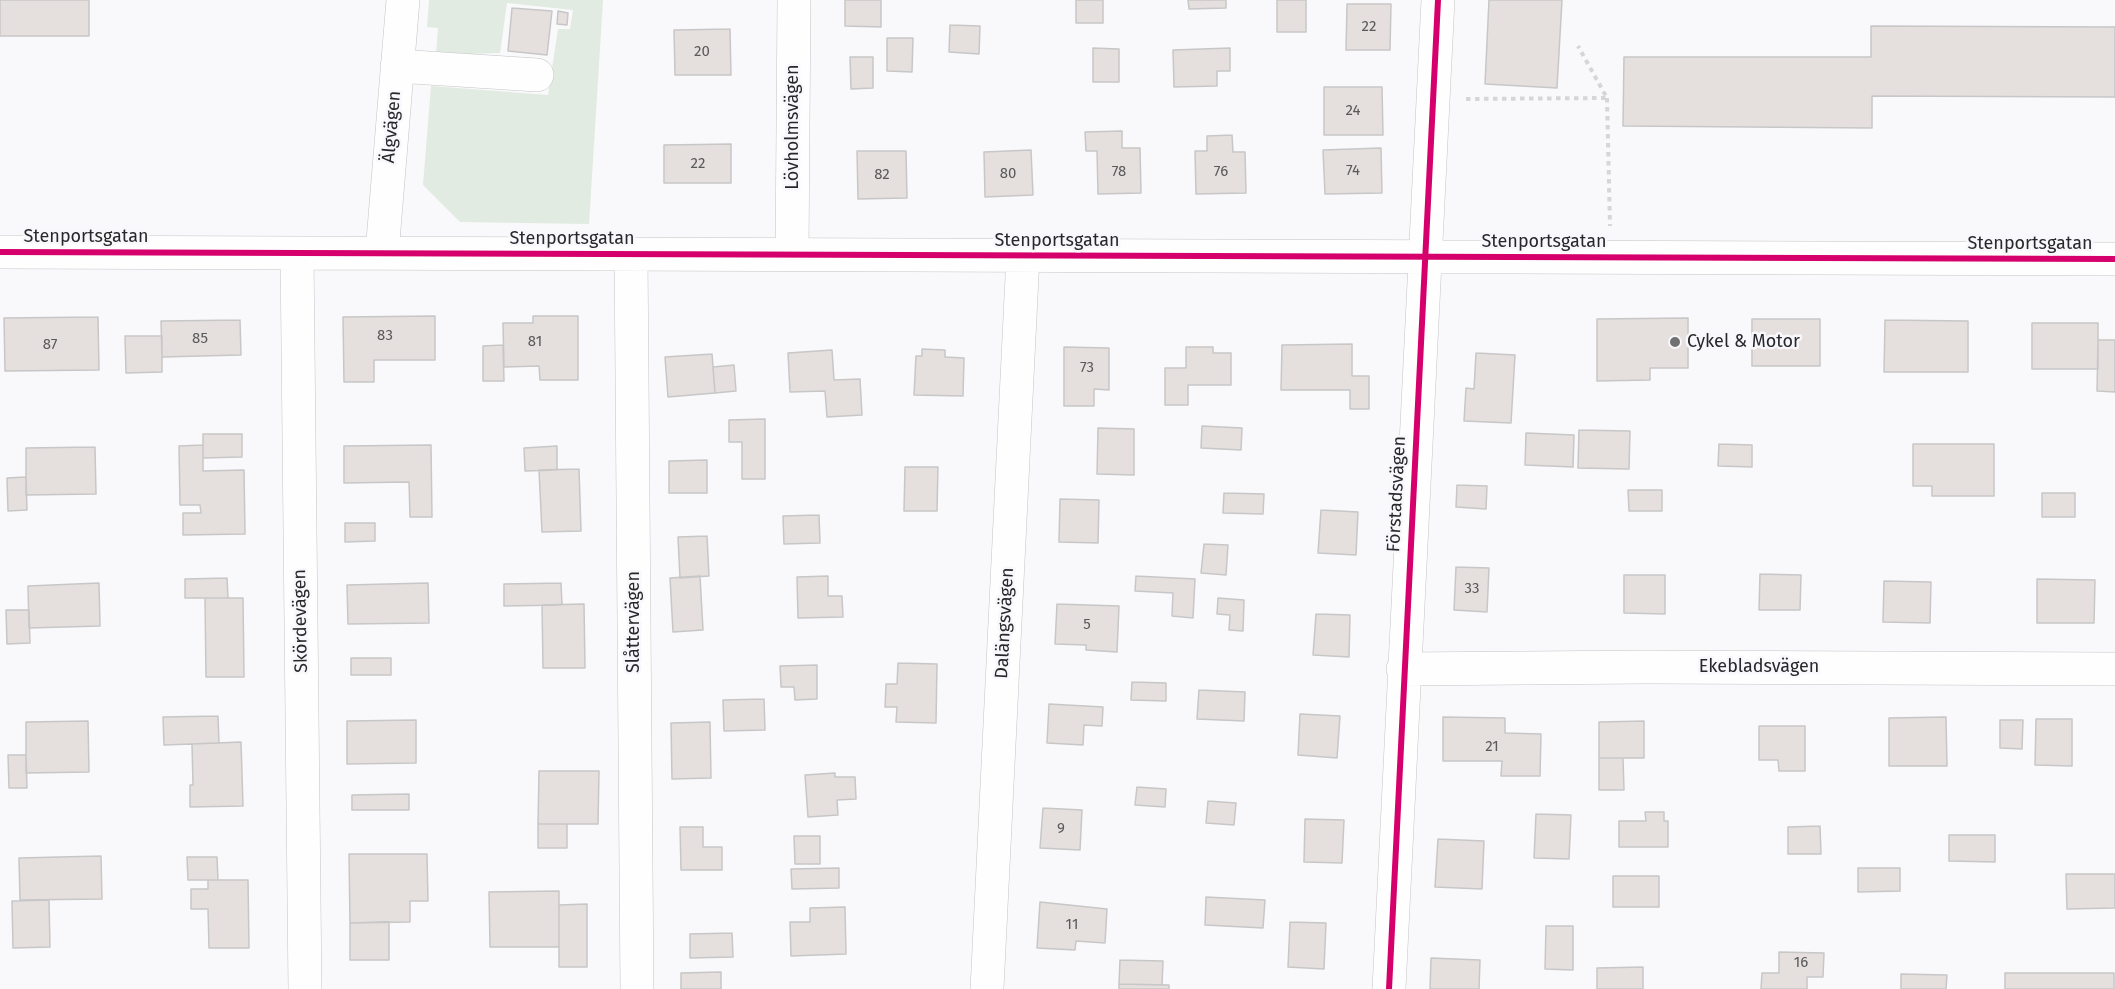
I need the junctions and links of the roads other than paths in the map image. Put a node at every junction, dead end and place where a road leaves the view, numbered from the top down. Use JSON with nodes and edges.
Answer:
{"nodes":[{"id":1,"x":403,"y":0,"type":"edge"},
{"id":2,"x":794,"y":0,"type":"edge"},
{"id":3,"x":1438,"y":0,"type":"edge"},
{"id":4,"x":397,"y":66,"type":"junction"},
{"id":5,"x":537,"y":75,"type":"dead end"},
{"id":6,"x":0,"y":252,"type":"edge"},
{"id":7,"x":297,"y":254,"type":"junction"},
{"id":8,"x":382,"y":254,"type":"junction"},
{"id":9,"x":631,"y":254,"type":"junction"},
{"id":10,"x":792,"y":254,"type":"junction"},
{"id":11,"x":1023,"y":256,"type":"junction"},
{"id":12,"x":1425,"y":256,"type":"junction"},
{"id":13,"x":2115,"y":260,"type":"edge"},
{"id":14,"x":1403,"y":669,"type":"junction"},
{"id":15,"x":2115,"y":669,"type":"edge"},
{"id":16,"x":305,"y":989,"type":"edge"},
{"id":17,"x":637,"y":989,"type":"edge"},
{"id":18,"x":987,"y":989,"type":"edge"},
{"id":19,"x":1389,"y":989,"type":"edge"}],
"edges":[{"from":1,"to":4,"type":"street","name":"Älgvägen"},
{"from":2,"to":10,"type":"street","name":"Lövholmsvägen"},
{"from":3,"to":12,"type":"street","name":"Förstadsvägen"},
{"from":4,"to":5,"type":"street"},
{"from":4,"to":8,"type":"street","name":"Älgvägen"},
{"from":6,"to":7,"type":"street","name":"Stenportsgatan"},
{"from":7,"to":8,"type":"street","name":"Stenportsgatan"},
{"from":7,"to":16,"type":"street","name":"Skördevägen"},
{"from":8,"to":9,"type":"street","name":"Stenportsgatan"},
{"from":9,"to":10,"type":"street","name":"Stenportsgatan"},
{"from":9,"to":17,"type":"street","name":"Slåttervägen"},
{"from":10,"to":11,"type":"street","name":"Stenportsgatan"},
{"from":11,"to":12,"type":"street","name":"Stenportsgatan"},
{"from":11,"to":18,"type":"street","name":"Dalängsvägen"},
{"from":12,"to":13,"type":"street","name":"Stenportsgatan"},
{"from":12,"to":14,"type":"street","name":"Förstadsvägen"},
{"from":14,"to":15,"type":"street","name":"Ekebladsvägen"},
{"from":14,"to":19,"type":"street","name":"Förstadsvägen"}]}
